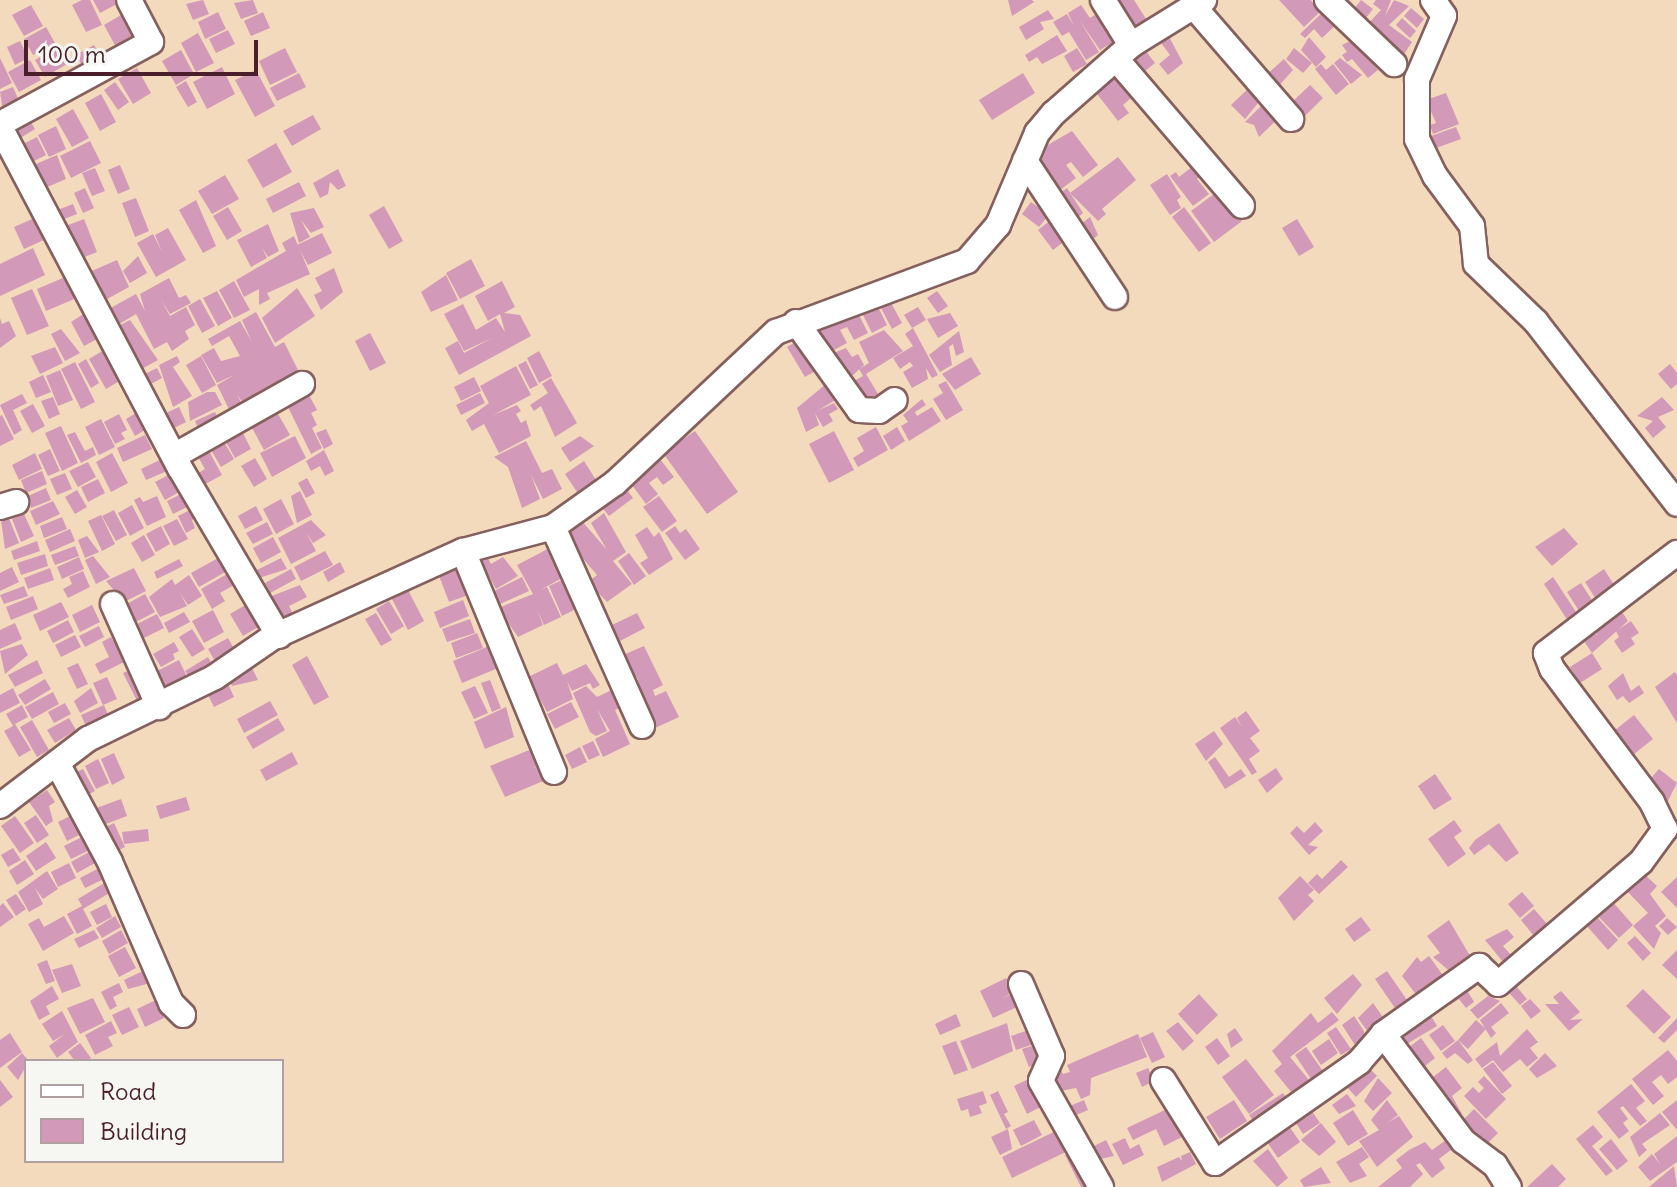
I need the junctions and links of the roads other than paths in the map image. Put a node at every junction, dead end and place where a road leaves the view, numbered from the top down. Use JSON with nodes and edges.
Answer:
{"nodes":[{"id":1,"x":129,"y":0,"type":"edge"},
{"id":2,"x":1103,"y":0,"type":"edge"},
{"id":3,"x":1327,"y":0,"type":"edge"},
{"id":4,"x":1433,"y":0,"type":"edge"},
{"id":5,"x":1200,"y":4,"type":"edge"},
{"id":6,"x":1124,"y":52,"type":"junction"},
{"id":7,"x":1394,"y":64,"type":"dead end"},
{"id":8,"x":1291,"y":119,"type":"dead end"},
{"id":9,"x":0,"y":126,"type":"edge"},
{"id":10,"x":1025,"y":161,"type":"junction"},
{"id":11,"x":1242,"y":206,"type":"dead end"},
{"id":12,"x":1115,"y":297,"type":"dead end"},
{"id":13,"x":796,"y":322,"type":"junction"},
{"id":14,"x":302,"y":384,"type":"dead end"},
{"id":15,"x":895,"y":400,"type":"dead end"},
{"id":16,"x":174,"y":456,"type":"junction"},
{"id":17,"x":1677,"y":504,"type":"edge"},
{"id":18,"x":553,"y":527,"type":"junction"},
{"id":19,"x":463,"y":551,"type":"junction"},
{"id":20,"x":1677,"y":553,"type":"edge"},
{"id":21,"x":113,"y":604,"type":"dead end"},
{"id":22,"x":279,"y":636,"type":"junction"},
{"id":23,"x":159,"y":707,"type":"junction"},
{"id":24,"x":642,"y":726,"type":"dead end"},
{"id":25,"x":57,"y":763,"type":"junction"},
{"id":26,"x":554,"y":772,"type":"dead end"},
{"id":27,"x":0,"y":806,"type":"edge"},
{"id":28,"x":1021,"y":984,"type":"dead end"},
{"id":29,"x":183,"y":1015,"type":"dead end"},
{"id":30,"x":1383,"y":1034,"type":"junction"},
{"id":31,"x":1163,"y":1080,"type":"dead end"},
{"id":32,"x":1101,"y":1187,"type":"edge"},
{"id":33,"x":1509,"y":1187,"type":"edge"}],
"edges":[{"from":1,"to":9,"type":"street"},
{"from":2,"to":6,"type":"street"},
{"from":3,"to":7,"type":"street"},
{"from":4,"to":17,"type":"street"},
{"from":5,"to":6,"type":"street"},
{"from":5,"to":8,"type":"street"},
{"from":6,"to":10,"type":"street"},
{"from":6,"to":11,"type":"street"},
{"from":9,"to":16,"type":"street"},
{"from":10,"to":12,"type":"street"},
{"from":10,"to":13,"type":"street"},
{"from":13,"to":15,"type":"street"},
{"from":13,"to":18,"type":"street"},
{"from":14,"to":16,"type":"street"},
{"from":16,"to":22,"type":"street"},
{"from":18,"to":19,"type":"street"},
{"from":18,"to":24,"type":"street"},
{"from":19,"to":22,"type":"street"},
{"from":19,"to":26,"type":"street"},
{"from":20,"to":30,"type":"street"},
{"from":21,"to":23,"type":"street"},
{"from":22,"to":23,"type":"street"},
{"from":23,"to":25,"type":"street"},
{"from":25,"to":27,"type":"street"},
{"from":25,"to":29,"type":"street"},
{"from":28,"to":32,"type":"street"},
{"from":30,"to":31,"type":"street"},
{"from":30,"to":33,"type":"street"}]}
